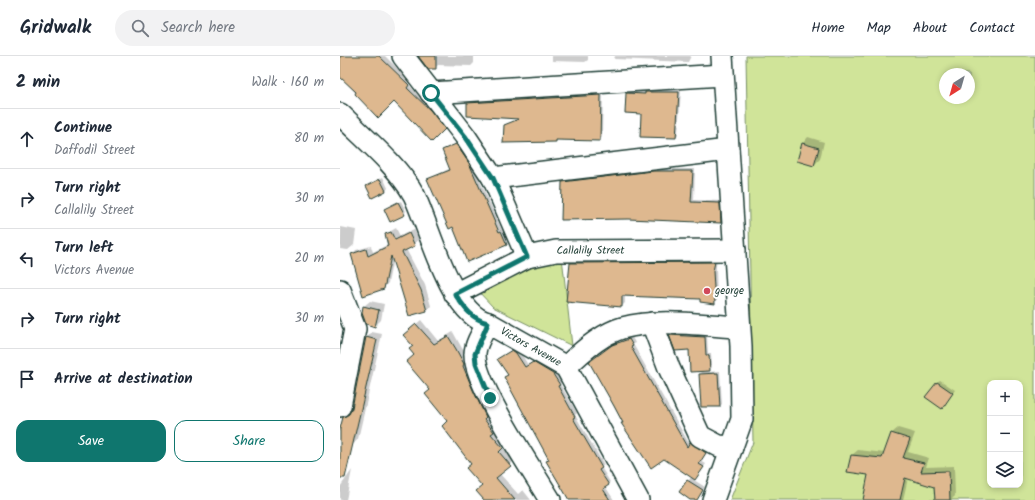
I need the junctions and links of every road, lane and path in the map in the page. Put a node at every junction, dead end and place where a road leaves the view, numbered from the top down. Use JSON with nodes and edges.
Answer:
{"nodes":[{"id":1,"x":403,"y":56,"type":"edge"},
{"id":2,"x":722,"y":66,"type":"edge"},
{"id":3,"x":431,"y":93,"type":"junction"},
{"id":4,"x":340,"y":114,"type":"edge"},
{"id":5,"x":728,"y":150,"type":"junction"},
{"id":6,"x":493,"y":178,"type":"junction"},
{"id":7,"x":735,"y":250,"type":"junction"},
{"id":8,"x":527,"y":257,"type":"junction"},
{"id":9,"x":340,"y":290,"type":"edge"},
{"id":10,"x":455,"y":294,"type":"junction"},
{"id":11,"x":488,"y":323,"type":"junction"},
{"id":12,"x":652,"y":323,"type":"junction"},
{"id":13,"x":739,"y":327,"type":"junction"},
{"id":14,"x":344,"y":363,"type":"edge"},
{"id":15,"x":566,"y":367,"type":"junction"},
{"id":16,"x":340,"y":406,"type":"edge"},
{"id":17,"x":732,"y":447,"type":"junction"},
{"id":18,"x":550,"y":500,"type":"edge"},
{"id":19,"x":638,"y":500,"type":"edge"},
{"id":20,"x":713,"y":500,"type":"edge"}],
"edges":[{"from":1,"to":3,"type":"street"},
{"from":2,"to":3,"type":"street"},
{"from":2,"to":5,"type":"street"},
{"from":3,"to":6,"type":"street"},
{"from":4,"to":10,"type":"street","name":"Victors Avenue"},
{"from":5,"to":6,"type":"street"},
{"from":5,"to":7,"type":"street"},
{"from":6,"to":8,"type":"street"},
{"from":7,"to":8,"type":"street","name":"Callalily Street"},
{"from":7,"to":13,"type":"street"},
{"from":8,"to":10,"type":"street","name":"Callalily Street"},
{"from":9,"to":14,"type":"street"},
{"from":10,"to":11,"type":"street","name":"Victors Avenue"},
{"from":11,"to":15,"type":"street","name":"Victors Avenue"},
{"from":11,"to":18,"type":"street"},
{"from":12,"to":13,"type":"street"},
{"from":12,"to":15,"type":"street"},
{"from":12,"to":17,"type":"street"},
{"from":13,"to":17,"type":"street"},
{"from":14,"to":16,"type":"street"},
{"from":15,"to":19,"type":"street","name":"Victors Avenue"},
{"from":17,"to":20,"type":"street"}]}
